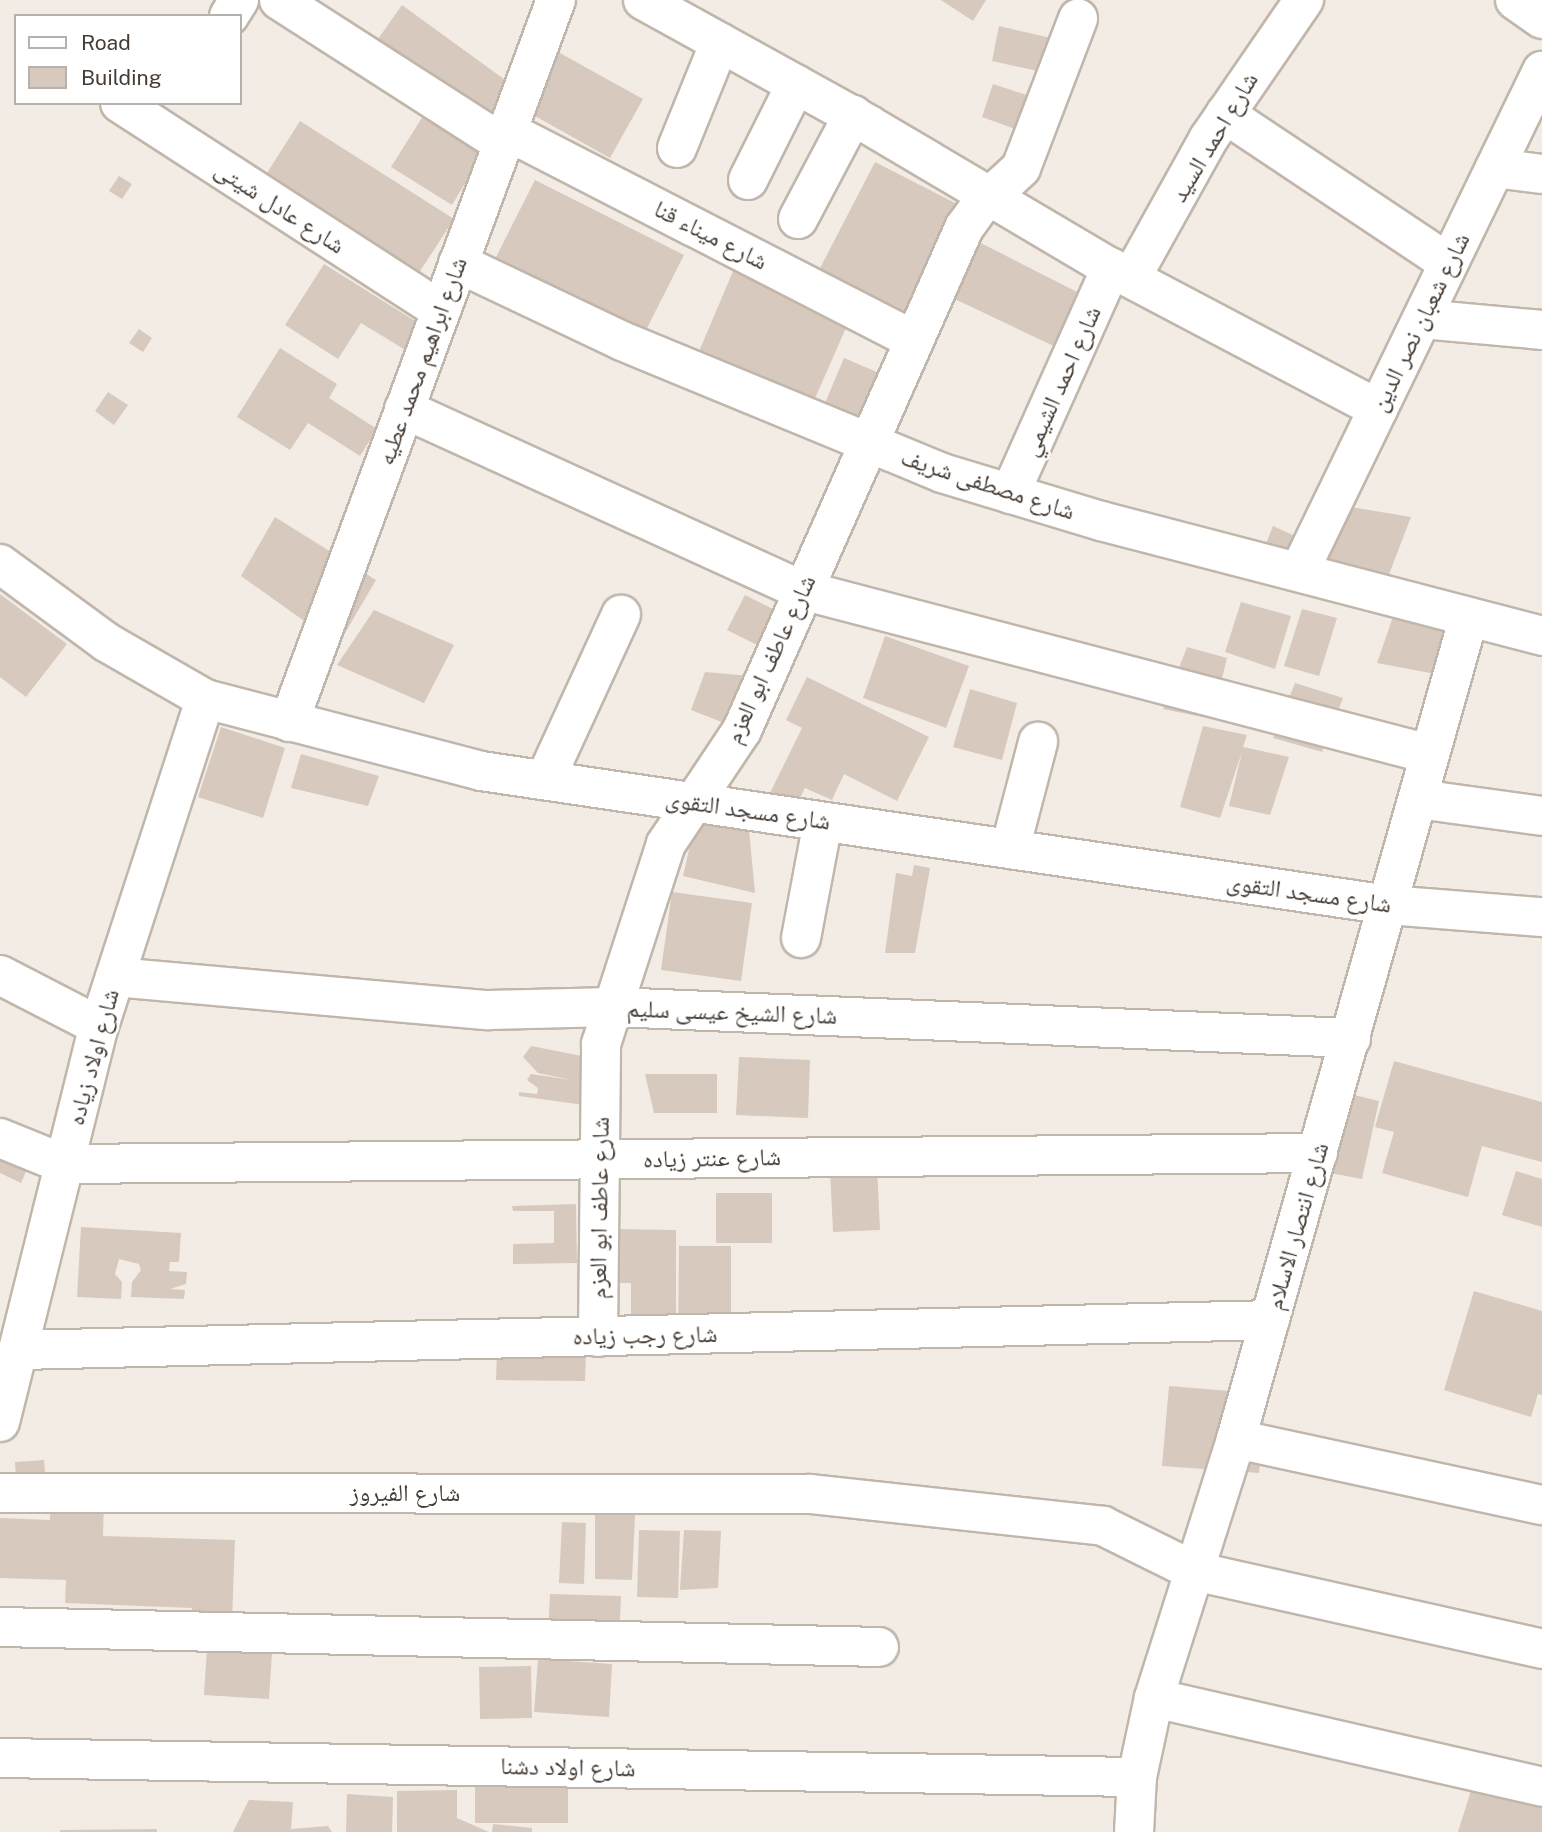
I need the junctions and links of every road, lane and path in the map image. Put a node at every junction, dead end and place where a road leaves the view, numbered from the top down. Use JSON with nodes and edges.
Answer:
{"nodes":[{"id":1,"x":556,"y":0,"type":"edge"},
{"id":2,"x":643,"y":0,"type":"edge"},
{"id":3,"x":1304,"y":0,"type":"edge"},
{"id":4,"x":300,"y":6,"type":"edge"},
{"id":5,"x":1078,"y":19,"type":"dead end"},
{"id":6,"x":720,"y":42,"type":"junction"},
{"id":7,"x":1542,"y":71,"type":"edge"},
{"id":8,"x":796,"y":84,"type":"junction"},
{"id":9,"x":123,"y":105,"type":"edge"},
{"id":10,"x":1225,"y":114,"type":"junction"},
{"id":11,"x":853,"y":115,"type":"junction"},
{"id":12,"x":505,"y":137,"type":"junction"},
{"id":13,"x":677,"y":148,"type":"dead end"},
{"id":14,"x":1495,"y":168,"type":"junction"},
{"id":15,"x":1542,"y":174,"type":"edge"},
{"id":16,"x":748,"y":180,"type":"dead end"},
{"id":17,"x":990,"y":196,"type":"junction"},
{"id":18,"x":798,"y":219,"type":"dead end"},
{"id":19,"x":458,"y":263,"type":"junction"},
{"id":20,"x":1448,"y":263,"type":"junction"},
{"id":21,"x":1121,"y":273,"type":"junction"},
{"id":22,"x":440,"y":310,"type":"junction"},
{"id":23,"x":1422,"y":319,"type":"junction"},
{"id":24,"x":1542,"y":330,"type":"edge"},
{"id":25,"x":914,"y":340,"type":"junction"},
{"id":26,"x":404,"y":409,"type":"junction"},
{"id":27,"x":1378,"y":409,"type":"junction"},
{"id":28,"x":868,"y":443,"type":"junction"},
{"id":29,"x":1010,"y":494,"type":"junction"},
{"id":30,"x":0,"y":564,"type":"edge"},
{"id":31,"x":1299,"y":572,"type":"junction"},
{"id":32,"x":802,"y":590,"type":"junction"},
{"id":33,"x":621,"y":615,"type":"dead end"},
{"id":34,"x":1468,"y":620,"type":"junction"},
{"id":35,"x":1542,"y":636,"type":"edge"},
{"id":36,"x":205,"y":699,"type":"junction"},
{"id":37,"x":289,"y":722,"type":"junction"},
{"id":38,"x":1038,"y":741,"type":"dead end"},
{"id":39,"x":1429,"y":754,"type":"junction"},
{"id":40,"x":545,"y":780,"type":"junction"},
{"id":41,"x":1418,"y":799,"type":"junction"},
{"id":42,"x":692,"y":802,"type":"junction"},
{"id":43,"x":1542,"y":816,"type":"edge"},
{"id":44,"x":823,"y":822,"type":"junction"},
{"id":45,"x":1010,"y":849,"type":"junction"},
{"id":46,"x":1388,"y":905,"type":"junction"},
{"id":47,"x":1542,"y":917,"type":"edge"},
{"id":48,"x":801,"y":938,"type":"dead end"},
{"id":49,"x":0,"y":975,"type":"edge"},
{"id":50,"x":115,"y":977,"type":"junction"},
{"id":51,"x":613,"y":1007,"type":"junction"},
{"id":52,"x":99,"y":1026,"type":"junction"},
{"id":53,"x":1351,"y":1038,"type":"junction"},
{"id":54,"x":0,"y":1138,"type":"edge"},
{"id":55,"x":1318,"y":1153,"type":"junction"},
{"id":56,"x":600,"y":1159,"type":"junction"},
{"id":57,"x":64,"y":1164,"type":"junction"},
{"id":58,"x":1270,"y":1320,"type":"junction"},
{"id":59,"x":17,"y":1324,"type":"edge"},
{"id":60,"x":598,"y":1337,"type":"junction"},
{"id":61,"x":0,"y":1422,"type":"edge"},
{"id":62,"x":1236,"y":1439,"type":"junction"},
{"id":63,"x":0,"y":1493,"type":"edge"},
{"id":64,"x":1542,"y":1505,"type":"edge"},
{"id":65,"x":1194,"y":1571,"type":"junction"},
{"id":66,"x":0,"y":1627,"type":"edge"},
{"id":67,"x":879,"y":1647,"type":"dead end"},
{"id":68,"x":1542,"y":1649,"type":"edge"},
{"id":69,"x":1154,"y":1698,"type":"junction"},
{"id":70,"x":0,"y":1758,"type":"edge"},
{"id":71,"x":1137,"y":1777,"type":"junction"},
{"id":72,"x":1542,"y":1787,"type":"edge"},
{"id":73,"x":1133,"y":1832,"type":"edge"}],
"edges":[{"from":1,"to":12,"type":"street","name":"شارع ابراهيم محمد عطيه"},
{"from":2,"to":6,"type":"street"},
{"from":3,"to":10,"type":"street","name":"شارع احمد السيد"},
{"from":4,"to":12,"type":"street","name":"شارع ميناء قنا"},
{"from":5,"to":17,"type":"street","name":"شارع عاطف ابو العزم"},
{"from":6,"to":8,"type":"street"},
{"from":6,"to":13,"type":"street"},
{"from":7,"to":14,"type":"street","name":"شارع شعبان نصر الدين"},
{"from":8,"to":11,"type":"street"},
{"from":8,"to":16,"type":"street"},
{"from":9,"to":22,"type":"street","name":"شارع عادل شيتى"},
{"from":10,"to":20,"type":"street"},
{"from":10,"to":21,"type":"street","name":"شارع احمد السيد"},
{"from":11,"to":17,"type":"street"},
{"from":11,"to":18,"type":"street"},
{"from":12,"to":19,"type":"street","name":"شارع ابراهيم محمد عطيه"},
{"from":12,"to":25,"type":"street","name":"شارع ميناء قنا"},
{"from":14,"to":15,"type":"street"},
{"from":14,"to":20,"type":"street","name":"شارع شعبان نصر الدين"},
{"from":17,"to":21,"type":"street"},
{"from":17,"to":25,"type":"street","name":"شارع عاطف ابو العزم"},
{"from":19,"to":22,"type":"street","name":"شارع ابراهيم محمد عطيه"},
{"from":19,"to":28,"type":"street","name":"شارع مصطفى شريف"},
{"from":20,"to":23,"type":"street","name":"شارع شعبان نصر الدين"},
{"from":21,"to":27,"type":"street"},
{"from":21,"to":29,"type":"street","name":"شارع احمد الشيمي"},
{"from":22,"to":26,"type":"street","name":"شارع ابراهيم محمد عطيه"},
{"from":23,"to":24,"type":"street"},
{"from":23,"to":27,"type":"street","name":"شارع شعبان نصر الدين"},
{"from":25,"to":28,"type":"street","name":"شارع عاطف ابو العزم"},
{"from":26,"to":32,"type":"street"},
{"from":26,"to":37,"type":"street","name":"شارع ابراهيم محمد عطيه"},
{"from":27,"to":31,"type":"street","name":"شارع شعبان نصر الدين"},
{"from":28,"to":29,"type":"street","name":"شارع مصطفى شريف"},
{"from":28,"to":32,"type":"street","name":"شارع عاطف ابو العزم"},
{"from":29,"to":31,"type":"street","name":"شارع مصطفى شريف"},
{"from":30,"to":36,"type":"street","name":"شارع مسجد التقوى"},
{"from":31,"to":34,"type":"street","name":"شارع مصطفى شريف"},
{"from":32,"to":39,"type":"street"},
{"from":32,"to":42,"type":"street","name":"شارع عاطف ابو العزم"},
{"from":33,"to":40,"type":"street"},
{"from":34,"to":35,"type":"street","name":"شارع مصطفى شريف"},
{"from":34,"to":39,"type":"street","name":"شارع انتصار الاسلام"},
{"from":36,"to":37,"type":"street","name":"شارع مسجد التقوى"},
{"from":36,"to":50,"type":"street","name":"شارع اولاد زياده"},
{"from":37,"to":40,"type":"street","name":"شارع مسجد التقوى"},
{"from":38,"to":45,"type":"street"},
{"from":39,"to":41,"type":"street","name":"شارع انتصار الاسلام"},
{"from":40,"to":42,"type":"street","name":"شارع مسجد التقوى"},
{"from":41,"to":43,"type":"street"},
{"from":41,"to":46,"type":"street","name":"شارع انتصار الاسلام"},
{"from":42,"to":44,"type":"street","name":"شارع مسجد التقوى"},
{"from":42,"to":51,"type":"street","name":"شارع عاطف ابو العزم"},
{"from":44,"to":45,"type":"street","name":"شارع مسجد التقوى"},
{"from":44,"to":48,"type":"street"},
{"from":45,"to":46,"type":"street","name":"شارع مسجد التقوى"},
{"from":46,"to":47,"type":"street","name":"شارع مسجد التقوى"},
{"from":46,"to":53,"type":"street","name":"شارع انتصار الاسلام"},
{"from":49,"to":52,"type":"street"},
{"from":50,"to":51,"type":"street","name":"شارع الشيخ عيسى سليم"},
{"from":50,"to":52,"type":"street","name":"شارع اولاد زياده"},
{"from":51,"to":53,"type":"street","name":"شارع الشيخ عيسى سليم"},
{"from":51,"to":56,"type":"street","name":"شارع عاطف ابو العزم"},
{"from":52,"to":57,"type":"street","name":"شارع اولاد زياده"},
{"from":53,"to":55,"type":"street","name":"شارع انتصار الاسلام"},
{"from":54,"to":57,"type":"street"},
{"from":55,"to":56,"type":"street","name":"شارع عنتر زياده"},
{"from":55,"to":58,"type":"street","name":"شارع انتصار الاسلام"},
{"from":56,"to":57,"type":"street","name":"شارع عنتر زياده"},
{"from":56,"to":60,"type":"street","name":"شارع عاطف ابو العزم"},
{"from":57,"to":59,"type":"street","name":"شارع اولاد زياده"},
{"from":58,"to":60,"type":"street","name":"شارع رجب زياده"},
{"from":58,"to":62,"type":"street","name":"شارع انتصار الاسلام"},
{"from":59,"to":60,"type":"street","name":"شارع رجب زياده"},
{"from":59,"to":61,"type":"street","name":"شارع اولاد زياده"},
{"from":62,"to":64,"type":"street"},
{"from":62,"to":65,"type":"street","name":"شارع انتصار الاسلام"},
{"from":63,"to":65,"type":"street","name":"شارع الفيروز"},
{"from":65,"to":68,"type":"street","name":"شارع الفيروز"},
{"from":65,"to":69,"type":"street","name":"شارع انتصار الاسلام"},
{"from":66,"to":67,"type":"street"},
{"from":69,"to":71,"type":"street","name":"شارع انتصار الاسلام"},
{"from":69,"to":72,"type":"street"},
{"from":70,"to":71,"type":"street","name":"شارع اولاد دشنا"},
{"from":71,"to":73,"type":"street","name":"شارع انتصار الاسلام"}]}
